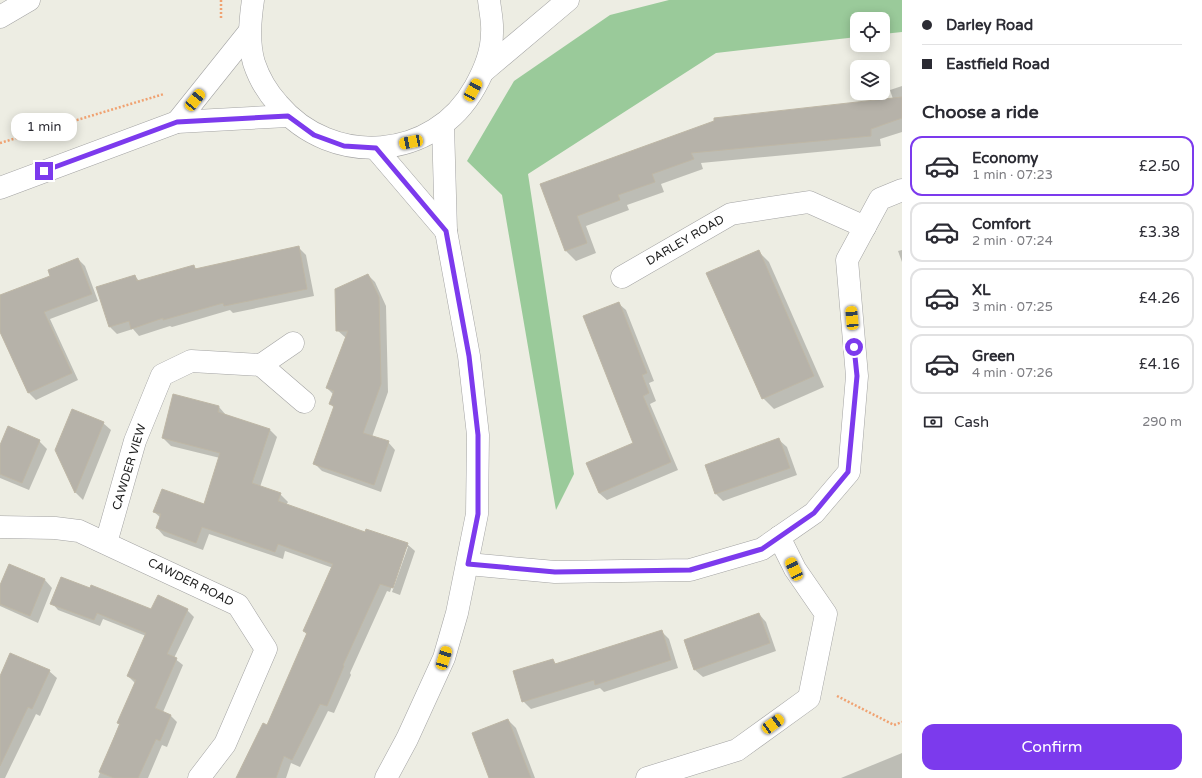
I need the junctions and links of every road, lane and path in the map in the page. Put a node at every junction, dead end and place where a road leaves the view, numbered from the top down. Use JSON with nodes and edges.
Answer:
{"nodes":[{"id":1,"x":29,"y":0,"type":"edge"},
{"id":2,"x":221,"y":0,"type":"edge"},
{"id":3,"x":253,"y":0,"type":"edge"},
{"id":4,"x":489,"y":0,"type":"edge"},
{"id":5,"x":568,"y":0,"type":"edge"},
{"id":6,"x":0,"y":17,"type":"edge"},
{"id":7,"x":222,"y":22,"type":"dead end"},
{"id":8,"x":249,"y":32,"type":"junction"},
{"id":9,"x":485,"y":70,"type":"junction"},
{"id":10,"x":171,"y":90,"type":"dead end"},
{"id":11,"x":288,"y":116,"type":"junction"},
{"id":12,"x":177,"y":122,"type":"junction"},
{"id":13,"x":443,"y":125,"type":"junction"},
{"id":14,"x":0,"y":143,"type":"edge"},
{"id":15,"x":376,"y":148,"type":"junction"},
{"id":16,"x":0,"y":188,"type":"edge"},
{"id":17,"x":902,"y":190,"type":"edge"},
{"id":18,"x":865,"y":227,"type":"junction"},
{"id":19,"x":446,"y":231,"type":"junction"},
{"id":20,"x":622,"y":277,"type":"dead end"},
{"id":21,"x":293,"y":343,"type":"dead end"},
{"id":22,"x":261,"y":365,"type":"junction"},
{"id":23,"x":304,"y":402,"type":"dead end"},
{"id":24,"x":0,"y":527,"type":"edge"},
{"id":25,"x":779,"y":537,"type":"junction"},
{"id":26,"x":106,"y":543,"type":"junction"},
{"id":27,"x":468,"y":564,"type":"junction"},
{"id":28,"x":812,"y":683,"type":"junction"},
{"id":29,"x":902,"y":722,"type":"edge"},
{"id":30,"x":199,"y":778,"type":"edge"},
{"id":31,"x":386,"y":778,"type":"edge"},
{"id":32,"x":647,"y":778,"type":"edge"}],
"edges":[{"from":1,"to":6,"type":"street"},
{"from":2,"to":7,"type":"path"},
{"from":3,"to":8,"type":"street"},
{"from":4,"to":9,"type":"street"},
{"from":5,"to":9,"type":"street"},
{"from":8,"to":11,"type":"street"},
{"from":8,"to":12,"type":"street"},
{"from":9,"to":13,"type":"street"},
{"from":10,"to":14,"type":"path"},
{"from":11,"to":12,"type":"street"},
{"from":11,"to":15,"type":"street"},
{"from":12,"to":16,"type":"street"},
{"from":13,"to":15,"type":"street"},
{"from":13,"to":19,"type":"street"},
{"from":15,"to":19,"type":"street"},
{"from":17,"to":18,"type":"street"},
{"from":18,"to":20,"type":"street","name":"DARLEY ROAD"},
{"from":18,"to":25,"type":"street"},
{"from":19,"to":27,"type":"street"},
{"from":21,"to":22,"type":"street"},
{"from":22,"to":23,"type":"street"},
{"from":22,"to":26,"type":"street","name":"CAWDER VIEW"},
{"from":24,"to":26,"type":"street","name":"CAWDER ROAD"},
{"from":25,"to":27,"type":"street"},
{"from":25,"to":28,"type":"street"},
{"from":26,"to":30,"type":"street","name":"CAWDER ROAD"},
{"from":27,"to":31,"type":"street"},
{"from":28,"to":29,"type":"path"},
{"from":28,"to":32,"type":"street"}]}
